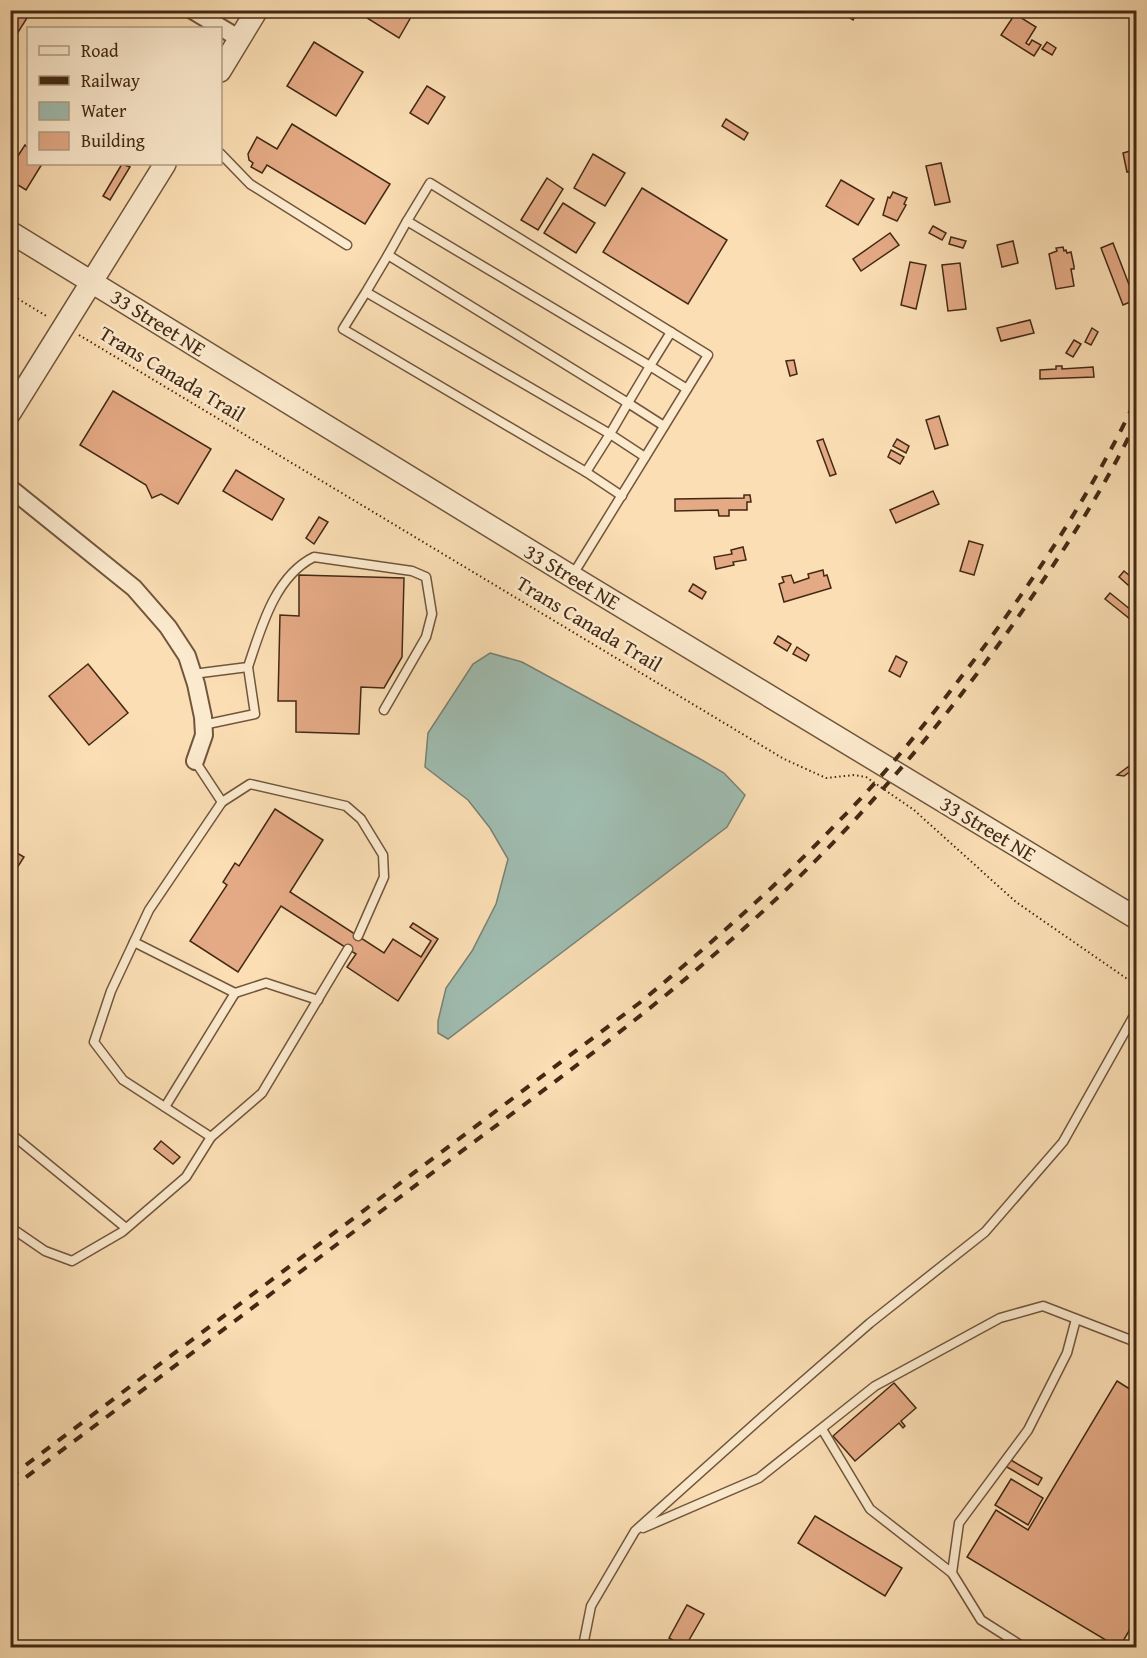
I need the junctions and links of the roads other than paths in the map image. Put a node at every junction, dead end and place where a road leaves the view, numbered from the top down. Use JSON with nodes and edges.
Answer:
{"nodes":[{"id":1,"x":192,"y":10,"type":"edge"},
{"id":2,"x":257,"y":10,"type":"edge"},
{"id":3,"x":220,"y":27,"type":"edge"},
{"id":4,"x":222,"y":28,"type":"edge"},
{"id":5,"x":240,"y":39,"type":"junction"},
{"id":6,"x":222,"y":68,"type":"edge"},
{"id":7,"x":222,"y":155,"type":"edge"},
{"id":8,"x":164,"y":165,"type":"edge"},
{"id":9,"x":407,"y":221,"type":"junction"},
{"id":10,"x":10,"y":232,"type":"edge"},
{"id":11,"x":347,"y":244,"type":"dead end"},
{"id":12,"x":388,"y":255,"type":"junction"},
{"id":13,"x":92,"y":282,"type":"junction"},
{"id":14,"x":366,"y":292,"type":"junction"},
{"id":15,"x":671,"y":332,"type":"junction"},
{"id":16,"x":650,"y":366,"type":"junction"},
{"id":17,"x":687,"y":389,"type":"junction"},
{"id":18,"x":628,"y":403,"type":"junction"},
{"id":19,"x":10,"y":413,"type":"edge"},
{"id":20,"x":664,"y":426,"type":"junction"},
{"id":21,"x":610,"y":434,"type":"junction"},
{"id":22,"x":645,"y":457,"type":"junction"},
{"id":23,"x":586,"y":472,"type":"junction"},
{"id":24,"x":10,"y":488,"type":"edge"},
{"id":25,"x":621,"y":496,"type":"junction"},
{"id":26,"x":571,"y":576,"type":"junction"},
{"id":27,"x":248,"y":667,"type":"junction"},
{"id":28,"x":193,"y":674,"type":"junction"},
{"id":29,"x":384,"y":710,"type":"dead end"},
{"id":30,"x":203,"y":725,"type":"junction"},
{"id":31,"x":195,"y":761,"type":"joint"},
{"id":32,"x":222,"y":802,"type":"junction"},
{"id":33,"x":1137,"y":918,"type":"edge"},
{"id":34,"x":358,"y":936,"type":"dead end"},
{"id":35,"x":134,"y":942,"type":"junction"},
{"id":36,"x":348,"y":949,"type":"dead end"},
{"id":37,"x":235,"y":993,"type":"junction"},
{"id":38,"x":318,"y":1000,"type":"junction"},
{"id":39,"x":1137,"y":1012,"type":"edge"},
{"id":40,"x":165,"y":1107,"type":"junction"},
{"id":41,"x":10,"y":1133,"type":"edge"},
{"id":42,"x":211,"y":1137,"type":"junction"},
{"id":43,"x":10,"y":1227,"type":"edge"},
{"id":44,"x":126,"y":1228,"type":"junction"},
{"id":45,"x":1076,"y":1319,"type":"junction"},
{"id":46,"x":1137,"y":1342,"type":"edge"},
{"id":47,"x":822,"y":1429,"type":"junction"},
{"id":48,"x":635,"y":1531,"type":"junction"},
{"id":49,"x":952,"y":1573,"type":"junction"},
{"id":50,"x":585,"y":1647,"type":"edge"},
{"id":51,"x":1025,"y":1647,"type":"edge"}],
"edges":[{"from":1,"to":3,"type":"street"},
{"from":2,"to":5,"type":"street"},
{"from":4,"to":5,"type":"street"},
{"from":5,"to":6,"type":"street"},
{"from":7,"to":11,"type":"lane"},
{"from":8,"to":13,"type":"street"},
{"from":9,"to":12,"type":"lane"},
{"from":9,"to":15,"type":"lane"},
{"from":9,"to":16,"type":"lane"},
{"from":10,"to":13,"type":"street","name":"33 Street NE"},
{"from":12,"to":14,"type":"lane"},
{"from":12,"to":18,"type":"lane"},
{"from":13,"to":19,"type":"street"},
{"from":13,"to":26,"type":"street","name":"33 Street NE"},
{"from":14,"to":21,"type":"lane"},
{"from":14,"to":23,"type":"lane"},
{"from":15,"to":16,"type":"lane"},
{"from":15,"to":17,"type":"lane"},
{"from":16,"to":17,"type":"lane"},
{"from":16,"to":18,"type":"lane"},
{"from":17,"to":20,"type":"lane"},
{"from":18,"to":20,"type":"lane"},
{"from":18,"to":21,"type":"lane"},
{"from":20,"to":22,"type":"lane"},
{"from":21,"to":22,"type":"lane"},
{"from":21,"to":23,"type":"lane"},
{"from":22,"to":25,"type":"lane"},
{"from":23,"to":25,"type":"lane"},
{"from":24,"to":28,"type":"street"},
{"from":25,"to":26,"type":"lane"},
{"from":26,"to":33,"type":"street","name":"33 Street NE"},
{"from":27,"to":28,"type":"lane"},
{"from":27,"to":29,"type":"lane"},
{"from":27,"to":30,"type":"lane"},
{"from":28,"to":30,"type":"street"},
{"from":30,"to":31,"type":"street"},
{"from":31,"to":32,"type":"lane"},
{"from":32,"to":34,"type":"lane"},
{"from":32,"to":35,"type":"lane"},
{"from":35,"to":37,"type":"lane"},
{"from":35,"to":40,"type":"lane"},
{"from":36,"to":38,"type":"lane"},
{"from":37,"to":38,"type":"lane"},
{"from":37,"to":40,"type":"lane"},
{"from":38,"to":42,"type":"lane"},
{"from":39,"to":48,"type":"lane"},
{"from":40,"to":42,"type":"lane"},
{"from":41,"to":44,"type":"lane"},
{"from":42,"to":44,"type":"lane"},
{"from":43,"to":44,"type":"lane"},
{"from":45,"to":46,"type":"lane"},
{"from":45,"to":47,"type":"lane"},
{"from":45,"to":49,"type":"lane"},
{"from":47,"to":48,"type":"lane"},
{"from":47,"to":49,"type":"lane"},
{"from":48,"to":50,"type":"lane"},
{"from":49,"to":51,"type":"lane"}]}
